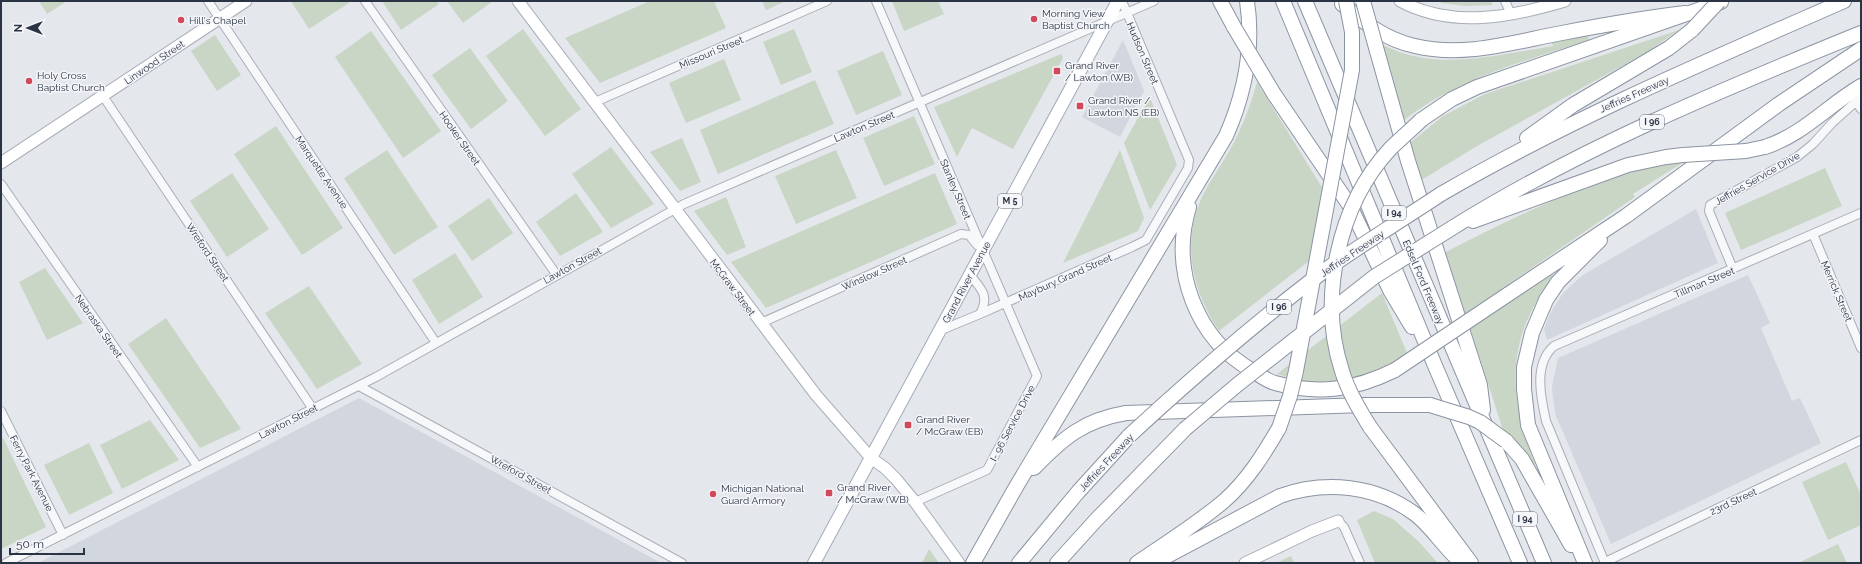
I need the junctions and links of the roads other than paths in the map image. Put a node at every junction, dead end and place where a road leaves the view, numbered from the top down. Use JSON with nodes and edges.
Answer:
{"nodes":[{"id":1,"x":208,"y":1,"type":"edge"},
{"id":2,"x":246,"y":1,"type":"edge"},
{"id":3,"x":365,"y":1,"type":"edge"},
{"id":4,"x":518,"y":1,"type":"edge"},
{"id":5,"x":827,"y":1,"type":"edge"},
{"id":6,"x":876,"y":1,"type":"edge"},
{"id":7,"x":1118,"y":1,"type":"edge"},
{"id":8,"x":1122,"y":1,"type":"edge"},
{"id":9,"x":1154,"y":1,"type":"edge"},
{"id":10,"x":1220,"y":1,"type":"edge"},
{"id":11,"x":1247,"y":1,"type":"edge"},
{"id":12,"x":1283,"y":1,"type":"edge"},
{"id":13,"x":1305,"y":1,"type":"edge"},
{"id":14,"x":1339,"y":1,"type":"edge"},
{"id":15,"x":1346,"y":1,"type":"edge"},
{"id":16,"x":1363,"y":1,"type":"edge"},
{"id":17,"x":1400,"y":1,"type":"edge"},
{"id":18,"x":1505,"y":1,"type":"edge"},
{"id":19,"x":1565,"y":1,"type":"edge"},
{"id":20,"x":1719,"y":1,"type":"edge"},
{"id":21,"x":1724,"y":1,"type":"edge"},
{"id":22,"x":1844,"y":1,"type":"edge"},
{"id":23,"x":1126,"y":12,"type":"junction"},
{"id":24,"x":1685,"y":13,"type":"junction"},
{"id":25,"x":1511,"y":14,"type":"junction"},
{"id":26,"x":220,"y":18,"type":"junction"},
{"id":27,"x":1108,"y":20,"type":"junction"},
{"id":28,"x":1861,"y":33,"type":"edge"},
{"id":29,"x":1861,"y":49,"type":"edge"},
{"id":30,"x":1861,"y":86,"type":"edge"},
{"id":31,"x":103,"y":96,"type":"junction"},
{"id":32,"x":595,"y":102,"type":"junction"},
{"id":33,"x":919,"y":102,"type":"junction"},
{"id":34,"x":1859,"y":102,"type":"edge"},
{"id":35,"x":1,"y":163,"type":"edge"},
{"id":36,"x":1479,"y":172,"type":"junction"},
{"id":37,"x":1,"y":184,"type":"edge"},
{"id":38,"x":1198,"y":184,"type":"junction"},
{"id":39,"x":675,"y":208,"type":"junction"},
{"id":40,"x":1861,"y":213,"type":"edge"},
{"id":41,"x":1626,"y":216,"type":"junction"},
{"id":42,"x":1452,"y":228,"type":"junction"},
{"id":43,"x":1813,"y":234,"type":"junction"},
{"id":44,"x":1148,"y":236,"type":"joint"},
{"id":45,"x":983,"y":251,"type":"junction"},
{"id":46,"x":1733,"y":269,"type":"junction"},
{"id":47,"x":556,"y":274,"type":"junction"},
{"id":48,"x":970,"y":275,"type":"junction"},
{"id":49,"x":1005,"y":304,"type":"junction"},
{"id":50,"x":980,"y":314,"type":"junction"},
{"id":51,"x":761,"y":323,"type":"junction"},
{"id":52,"x":939,"y":331,"type":"junction"},
{"id":53,"x":436,"y":343,"type":"junction"},
{"id":54,"x":1861,"y":348,"type":"edge"},
{"id":55,"x":1436,"y":368,"type":"junction"},
{"id":56,"x":1036,"y":376,"type":"joint"},
{"id":57,"x":359,"y":386,"type":"junction"},
{"id":58,"x":313,"y":409,"type":"junction"},
{"id":59,"x":1,"y":411,"type":"edge"},
{"id":60,"x":1484,"y":424,"type":"junction"},
{"id":61,"x":1861,"y":440,"type":"edge"},
{"id":62,"x":871,"y":458,"type":"junction"},
{"id":63,"x":198,"y":467,"type":"junction"},
{"id":64,"x":1016,"y":487,"type":"junction"},
{"id":65,"x":915,"y":502,"type":"junction"},
{"id":66,"x":1338,"y":521,"type":"joint"},
{"id":67,"x":63,"y":535,"type":"junction"},
{"id":68,"x":6,"y":563,"type":"edge"},
{"id":69,"x":682,"y":563,"type":"edge"},
{"id":70,"x":814,"y":563,"type":"edge"},
{"id":71,"x":959,"y":563,"type":"edge"},
{"id":72,"x":973,"y":563,"type":"edge"},
{"id":73,"x":1019,"y":563,"type":"edge"},
{"id":74,"x":1057,"y":563,"type":"edge"},
{"id":75,"x":1137,"y":563,"type":"edge"},
{"id":76,"x":1154,"y":563,"type":"edge"},
{"id":77,"x":1245,"y":563,"type":"edge"},
{"id":78,"x":1360,"y":563,"type":"edge"},
{"id":79,"x":1462,"y":563,"type":"edge"},
{"id":80,"x":1471,"y":563,"type":"edge"},
{"id":81,"x":1520,"y":563,"type":"edge"},
{"id":82,"x":1544,"y":563,"type":"edge"},
{"id":83,"x":1581,"y":563,"type":"edge"},
{"id":84,"x":1586,"y":563,"type":"edge"},
{"id":85,"x":1605,"y":563,"type":"edge"}],
"edges":[{"from":1,"to":26,"type":"street","name":"Marquette Avenue"},
{"from":2,"to":26,"type":"street","name":"Linwood Street"},
{"from":3,"to":47,"type":"street","name":"Hooker Street"},
{"from":4,"to":32,"type":"street","name":"McGraw Street"},
{"from":5,"to":32,"type":"street","name":"Missouri Street"},
{"from":6,"to":33,"type":"street","name":"Stanley Street"},
{"from":7,"to":27,"type":"main road","name":"Grand River Avenue","number":"M 5"},
{"from":8,"to":23,"type":"street","name":"Hudson Street"},
{"from":9,"to":23,"type":"street","name":"Lawton Street"},
{"from":10,"to":55,"type":"highway","bridge":true},
{"from":11,"to":38,"type":"highway"},
{"from":12,"to":55,"type":"highway","number":"I 94"},
{"from":13,"to":60,"type":"highway","name":"Edsel Ford Freeway","number":"I 94"},
{"from":14,"to":24,"type":"highway"},
{"from":15,"to":75,"type":"highway","bridge":true},
{"from":16,"to":60,"type":"highway","bridge":true},
{"from":17,"to":25,"type":"street"},
{"from":18,"to":25,"type":"street"},
{"from":19,"to":25,"type":"street"},
{"from":20,"to":36,"type":"highway","bridge":true},
{"from":21,"to":24,"type":"highway"},
{"from":22,"to":36,"type":"highway","name":"Jeffries Freeway","number":"I 96"},
{"from":23,"to":27,"type":"street","name":"Lawton Street"},
{"from":23,"to":44,"type":"street","name":"Hudson Street"},
{"from":24,"to":80,"type":"highway","bridge":true},
{"from":26,"to":31,"type":"street","name":"Linwood Street"},
{"from":26,"to":53,"type":"street","name":"Marquette Avenue"},
{"from":27,"to":33,"type":"street","name":"Lawton Street"},
{"from":27,"to":45,"type":"main road","name":"Grand River Avenue","number":"M 5"},
{"from":28,"to":42,"type":"highway","number":"I 96"},
{"from":29,"to":41,"type":"highway"},
{"from":30,"to":42,"type":"highway","bridge":true},
{"from":31,"to":35,"type":"street","name":"Linwood Street"},
{"from":31,"to":58,"type":"street","name":"Wreford Street"},
{"from":32,"to":39,"type":"street","name":"McGraw Street"},
{"from":33,"to":39,"type":"street","name":"Lawton Street"},
{"from":33,"to":45,"type":"street","name":"Stanley Street"},
{"from":34,"to":46,"type":"street","name":"Jeffries Service Drive"},
{"from":36,"to":73,"type":"highway","name":"Jeffries Freeway","number":"I 96","bridge":true},
{"from":37,"to":63,"type":"street","name":"Nebraska Street"},
{"from":38,"to":41,"type":"highway","bridge":true},
{"from":38,"to":64,"type":"highway"},
{"from":39,"to":47,"type":"street","name":"Lawton Street"},
{"from":39,"to":51,"type":"street","name":"McGraw Street"},
{"from":40,"to":43,"type":"street","name":"Tillman Street"},
{"from":41,"to":84,"type":"highway"},
{"from":42,"to":74,"type":"highway","number":"I 96","bridge":true},
{"from":43,"to":46,"type":"street","name":"Tillman Street"},
{"from":43,"to":54,"type":"street","name":"Merrick Street"},
{"from":44,"to":49,"type":"street","name":"Maybury Grand Street"},
{"from":45,"to":48,"type":"main road","name":"Grand River Avenue","number":"M 5"},
{"from":45,"to":49,"type":"street","name":"Stanley Street"},
{"from":45,"to":51,"type":"street","name":"Winslow Street"},
{"from":46,"to":85,"type":"street","name":"Tillman Street"},
{"from":47,"to":53,"type":"street","name":"Lawton Street"},
{"from":48,"to":50,"type":"street"},
{"from":48,"to":52,"type":"main road","name":"Grand River Avenue","number":"M 5"},
{"from":49,"to":50,"type":"street","name":"Maybury Grand Street"},
{"from":49,"to":56,"type":"street","name":"Stanley Street"},
{"from":50,"to":52,"type":"street","name":"Maybury Grand Street"},
{"from":51,"to":62,"type":"street","name":"McGraw Street"},
{"from":52,"to":62,"type":"main road","name":"Grand River Avenue","number":"M 5"},
{"from":53,"to":57,"type":"street","name":"Lawton Street"},
{"from":55,"to":81,"type":"highway","number":"I 94"},
{"from":56,"to":65,"type":"street","name":"I- 96 Service Drive"},
{"from":57,"to":58,"type":"street","name":"Lawton Street"},
{"from":57,"to":69,"type":"street","name":"Wreford Street"},
{"from":58,"to":63,"type":"street","name":"Lawton Street"},
{"from":59,"to":67,"type":"street","name":"Ferry Park Avenue"},
{"from":60,"to":82,"type":"highway","name":"Edsel Ford Freeway","number":"I 94"},
{"from":61,"to":85,"type":"street","name":"23rd Street"},
{"from":62,"to":65,"type":"street","name":"McGraw Street"},
{"from":62,"to":70,"type":"main road","name":"Grand River Avenue","number":"M 5"},
{"from":63,"to":67,"type":"street","name":"Lawton Street"},
{"from":64,"to":72,"type":"highway"},
{"from":64,"to":83,"type":"highway","bridge":true},
{"from":65,"to":71,"type":"street","name":"McGraw Street"},
{"from":66,"to":77,"type":"street"},
{"from":66,"to":78,"type":"street"},
{"from":67,"to":68,"type":"street","name":"Lawton Street"},
{"from":76,"to":79,"type":"highway"}]}
